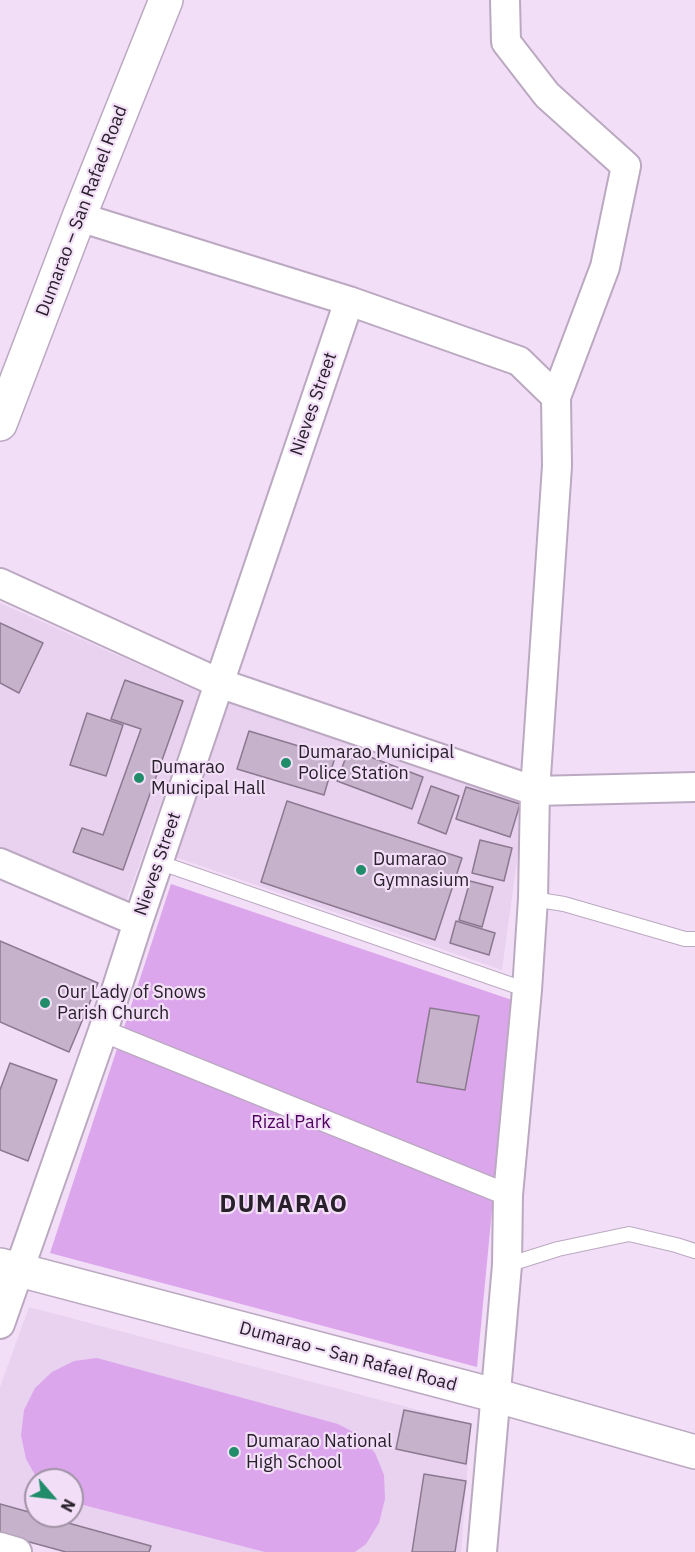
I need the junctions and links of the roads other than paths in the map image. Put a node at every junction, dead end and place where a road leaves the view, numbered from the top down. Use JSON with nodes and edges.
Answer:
{"nodes":[{"id":1,"x":166,"y":0,"type":"edge"},
{"id":2,"x":505,"y":0,"type":"edge"},
{"id":3,"x":79,"y":217,"type":"junction"},
{"id":4,"x":349,"y":301,"type":"junction"},
{"id":5,"x":556,"y":397,"type":"junction"},
{"id":6,"x":0,"y":424,"type":"edge"},
{"id":7,"x":0,"y":583,"type":"edge"},
{"id":8,"x":219,"y":683,"type":"junction"},
{"id":9,"x":695,"y":787,"type":"edge"},
{"id":10,"x":536,"y":791,"type":"junction"},
{"id":11,"x":158,"y":862,"type":"junction"},
{"id":12,"x":0,"y":863,"type":"edge"},
{"id":13,"x":533,"y":899,"type":"junction"},
{"id":14,"x":138,"y":922,"type":"junction"},
{"id":15,"x":695,"y":939,"type":"edge"},
{"id":16,"x":527,"y":990,"type":"junction"},
{"id":17,"x":103,"y":1031,"type":"junction"},
{"id":18,"x":508,"y":1195,"type":"junction"},
{"id":19,"x":695,"y":1251,"type":"edge"},
{"id":20,"x":507,"y":1265,"type":"junction"},
{"id":21,"x":10,"y":1268,"type":"edge"},
{"id":22,"x":0,"y":1324,"type":"edge"},
{"id":23,"x":494,"y":1395,"type":"junction"},
{"id":24,"x":695,"y":1452,"type":"edge"},
{"id":25,"x":0,"y":1547,"type":"edge"},
{"id":26,"x":17,"y":1552,"type":"edge"},
{"id":27,"x":482,"y":1552,"type":"edge"}],
"edges":[{"from":1,"to":3,"type":"main road","name":"Dumarao – San Rafael Road"},
{"from":2,"to":5,"type":"street"},
{"from":3,"to":4,"type":"street"},
{"from":3,"to":6,"type":"main road","name":"Dumarao – San Rafael Road"},
{"from":4,"to":5,"type":"street"},
{"from":4,"to":8,"type":"street","name":"Nieves Street"},
{"from":5,"to":10,"type":"street"},
{"from":7,"to":8,"type":"street"},
{"from":8,"to":10,"type":"street"},
{"from":8,"to":11,"type":"street","name":"Nieves Street"},
{"from":9,"to":10,"type":"street"},
{"from":10,"to":13,"type":"street"},
{"from":11,"to":14,"type":"street","name":"Nieves Street"},
{"from":11,"to":16,"type":"lane"},
{"from":12,"to":14,"type":"street"},
{"from":13,"to":15,"type":"lane"},
{"from":13,"to":16,"type":"street"},
{"from":14,"to":17,"type":"street","name":"Nieves Street"},
{"from":16,"to":18,"type":"street"},
{"from":17,"to":18,"type":"street"},
{"from":17,"to":21,"type":"street","name":"Nieves Street"},
{"from":18,"to":20,"type":"street"},
{"from":19,"to":20,"type":"lane"},
{"from":20,"to":23,"type":"street"},
{"from":21,"to":22,"type":"street","name":"Nieves Street"},
{"from":21,"to":23,"type":"main road","name":"Dumarao – San Rafael Road"},
{"from":23,"to":24,"type":"main road","name":"Dumarao – San Rafael Road"},
{"from":23,"to":27,"type":"street"},
{"from":25,"to":26,"type":"street"}]}
